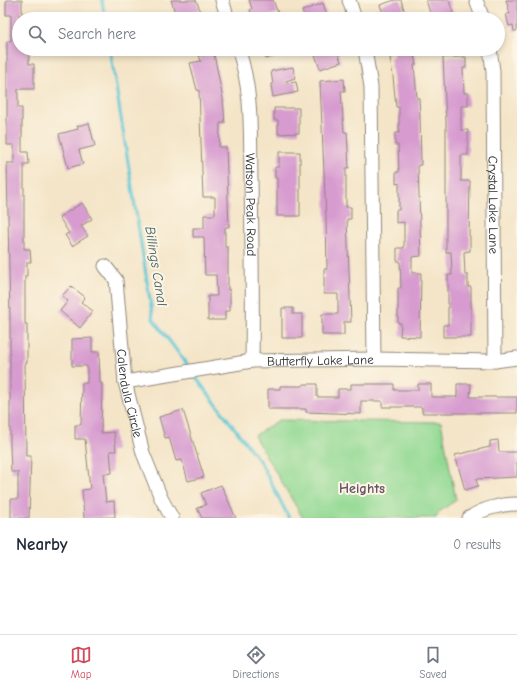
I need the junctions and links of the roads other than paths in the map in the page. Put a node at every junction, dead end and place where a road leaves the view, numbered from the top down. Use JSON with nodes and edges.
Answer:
{"nodes":[{"id":1,"x":222,"y":0,"type":"edge"},
{"id":2,"x":349,"y":0,"type":"edge"},
{"id":3,"x":476,"y":0,"type":"edge"},
{"id":4,"x":226,"y":12,"type":"edge"},
{"id":5,"x":353,"y":12,"type":"edge"},
{"id":6,"x":480,"y":12,"type":"edge"},
{"id":7,"x":241,"y":56,"type":"edge"},
{"id":8,"x":366,"y":56,"type":"edge"},
{"id":9,"x":491,"y":56,"type":"edge"},
{"id":10,"x":105,"y":266,"type":"dead end"},
{"id":11,"x":517,"y":358,"type":"edge"},
{"id":12,"x":374,"y":359,"type":"junction"},
{"id":13,"x":252,"y":361,"type":"junction"},
{"id":14,"x":495,"y":362,"type":"junction"},
{"id":15,"x":125,"y":382,"type":"junction"},
{"id":16,"x":517,"y":504,"type":"edge"},
{"id":17,"x":172,"y":518,"type":"edge"},
{"id":18,"x":469,"y":518,"type":"edge"}],
"edges":[{"from":1,"to":4,"type":"street"},
{"from":2,"to":5,"type":"street"},
{"from":3,"to":6,"type":"street"},
{"from":7,"to":13,"type":"street","name":"Watson Peak Road"},
{"from":8,"to":12,"type":"street"},
{"from":9,"to":14,"type":"street","name":"Crystal Lake Lane"},
{"from":10,"to":15,"type":"street","name":"Calendula Circle"},
{"from":11,"to":14,"type":"street","name":"Butterfly Lake Lane"},
{"from":12,"to":13,"type":"street","name":"Butterfly Lake Lane"},
{"from":12,"to":14,"type":"street","name":"Butterfly Lake Lane"},
{"from":13,"to":15,"type":"street","name":"Butterfly Lake Lane"},
{"from":15,"to":17,"type":"street","name":"Calendula Circle"},
{"from":16,"to":18,"type":"street"}]}
